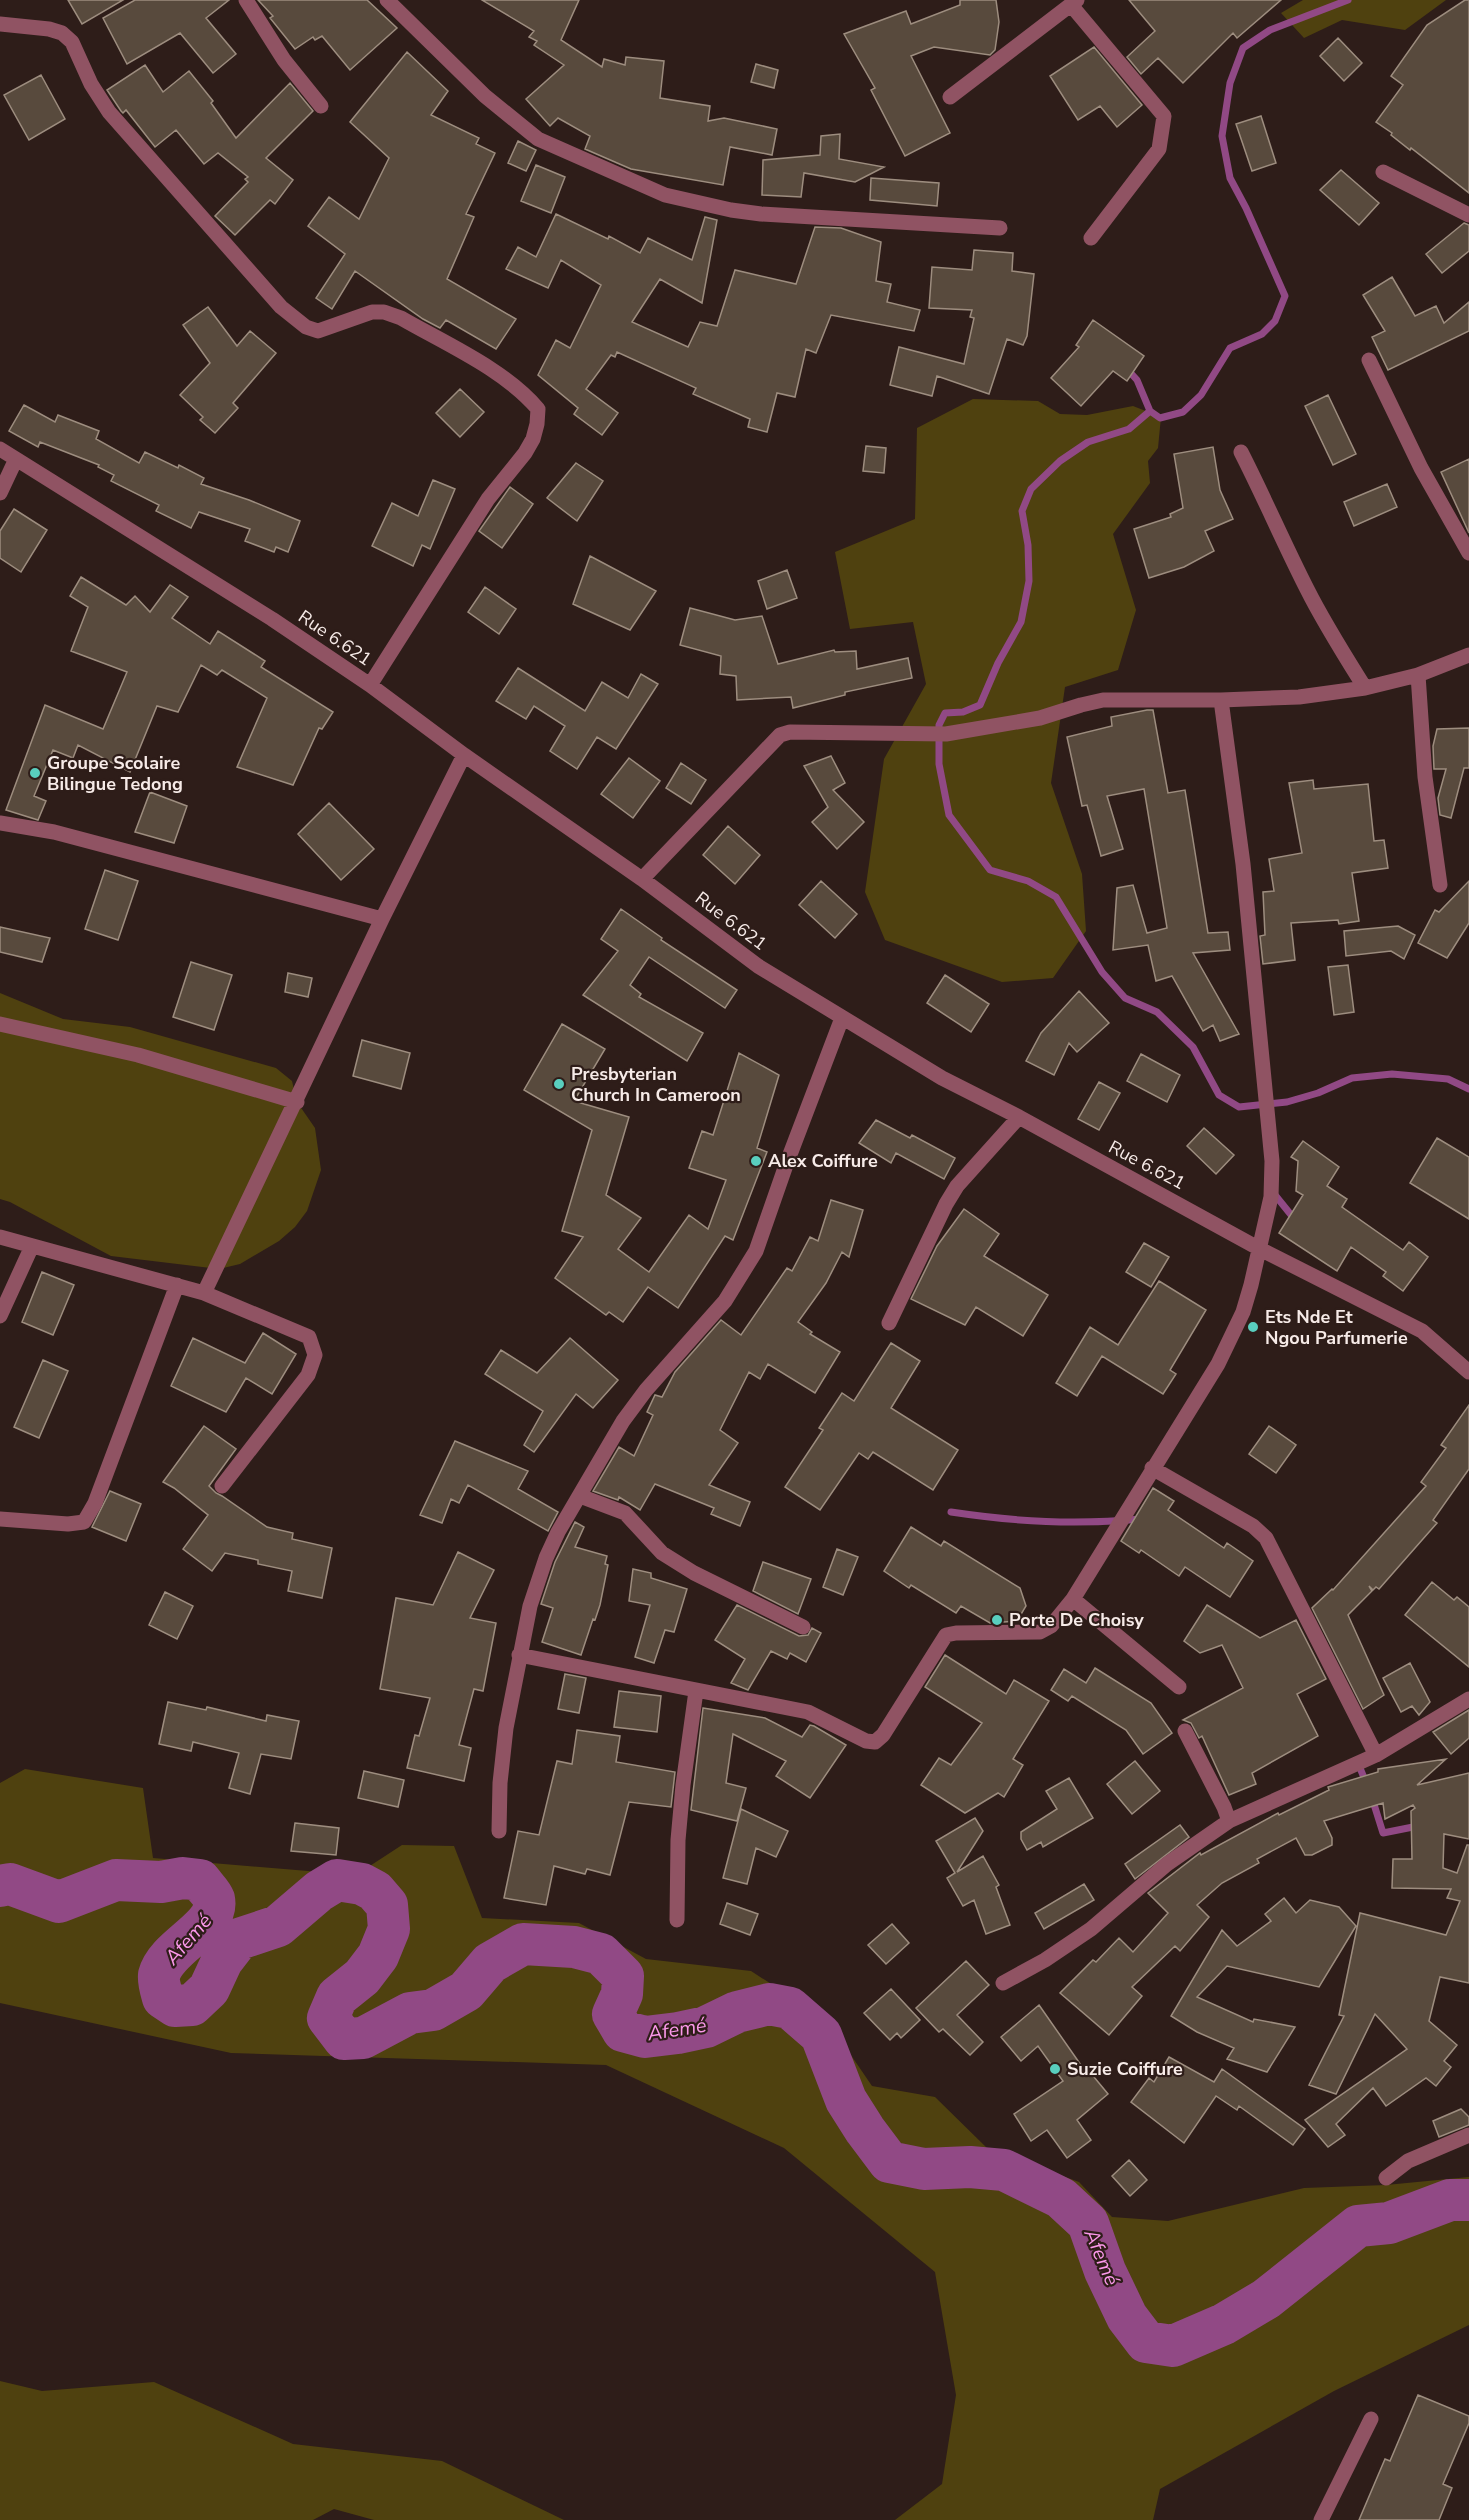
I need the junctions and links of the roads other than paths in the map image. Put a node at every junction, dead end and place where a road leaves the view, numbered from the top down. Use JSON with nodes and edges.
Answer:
{"nodes":[{"id":1,"x":246,"y":0,"type":"edge"},
{"id":2,"x":387,"y":0,"type":"edge"},
{"id":3,"x":1074,"y":2,"type":"edge"},
{"id":4,"x":0,"y":24,"type":"edge"},
{"id":5,"x":950,"y":97,"type":"dead end"},
{"id":6,"x":321,"y":106,"type":"dead end"},
{"id":7,"x":1383,"y":172,"type":"dead end"},
{"id":8,"x":1469,"y":215,"type":"edge"},
{"id":9,"x":1000,"y":228,"type":"dead end"},
{"id":10,"x":1091,"y":238,"type":"dead end"},
{"id":11,"x":1369,"y":360,"type":"dead end"},
{"id":12,"x":0,"y":449,"type":"edge"},
{"id":13,"x":1241,"y":452,"type":"dead end"},
{"id":14,"x":16,"y":459,"type":"junction"},
{"id":15,"x":0,"y":493,"type":"edge"},
{"id":16,"x":1469,"y":553,"type":"edge"},
{"id":17,"x":1469,"y":655,"type":"edge"},
{"id":18,"x":1418,"y":675,"type":"junction"},
{"id":19,"x":370,"y":685,"type":"junction"},
{"id":20,"x":1365,"y":688,"type":"junction"},
{"id":21,"x":1221,"y":700,"type":"junction"},
{"id":22,"x":464,"y":755,"type":"junction"},
{"id":23,"x":0,"y":823,"type":"edge"},
{"id":24,"x":642,"y":879,"type":"junction"},
{"id":25,"x":1440,"y":885,"type":"dead end"},
{"id":26,"x":382,"y":920,"type":"junction"},
{"id":27,"x":842,"y":1018,"type":"junction"},
{"id":28,"x":0,"y":1024,"type":"edge"},
{"id":29,"x":297,"y":1102,"type":"junction"},
{"id":30,"x":1019,"y":1117,"type":"junction"},
{"id":31,"x":0,"y":1237,"type":"edge"},
{"id":32,"x":32,"y":1246,"type":"junction"},
{"id":33,"x":1258,"y":1248,"type":"junction"},
{"id":34,"x":177,"y":1285,"type":"junction"},
{"id":35,"x":204,"y":1293,"type":"junction"},
{"id":36,"x":0,"y":1316,"type":"edge"},
{"id":37,"x":890,"y":1323,"type":"dead end"},
{"id":38,"x":1469,"y":1372,"type":"edge"},
{"id":39,"x":1152,"y":1468,"type":"junction"},
{"id":40,"x":222,"y":1486,"type":"dead end"},
{"id":41,"x":580,"y":1496,"type":"junction"},
{"id":42,"x":0,"y":1519,"type":"edge"},
{"id":43,"x":1073,"y":1599,"type":"junction"},
{"id":44,"x":803,"y":1628,"type":"dead end"},
{"id":45,"x":519,"y":1655,"type":"junction"},
{"id":46,"x":1179,"y":1687,"type":"dead end"},
{"id":47,"x":696,"y":1691,"type":"junction"},
{"id":48,"x":1469,"y":1699,"type":"edge"},
{"id":49,"x":1185,"y":1731,"type":"dead end"},
{"id":50,"x":1376,"y":1755,"type":"junction"},
{"id":51,"x":1229,"y":1821,"type":"junction"},
{"id":52,"x":499,"y":1831,"type":"dead end"},
{"id":53,"x":677,"y":1920,"type":"dead end"},
{"id":54,"x":1003,"y":1983,"type":"dead end"},
{"id":55,"x":1465,"y":2139,"type":"edge"},
{"id":56,"x":1386,"y":2178,"type":"dead end"},
{"id":57,"x":1371,"y":2419,"type":"dead end"},
{"id":58,"x":1321,"y":2520,"type":"edge"}],
"edges":[{"from":1,"to":6,"type":"street"},
{"from":2,"to":9,"type":"street"},
{"from":3,"to":5,"type":"street"},
{"from":3,"to":10,"type":"street"},
{"from":4,"to":19,"type":"street"},
{"from":7,"to":8,"type":"street"},
{"from":11,"to":16,"type":"street"},
{"from":12,"to":14,"type":"street","name":"Rue 6.621"},
{"from":13,"to":20,"type":"street"},
{"from":14,"to":15,"type":"street"},
{"from":14,"to":19,"type":"street","name":"Rue 6.621"},
{"from":17,"to":18,"type":"street"},
{"from":18,"to":20,"type":"street"},
{"from":18,"to":25,"type":"street"},
{"from":19,"to":22,"type":"street","name":"Rue 6.621"},
{"from":20,"to":21,"type":"street"},
{"from":21,"to":24,"type":"street"},
{"from":21,"to":33,"type":"street"},
{"from":22,"to":24,"type":"street","name":"Rue 6.621"},
{"from":22,"to":26,"type":"street"},
{"from":23,"to":26,"type":"street"},
{"from":24,"to":27,"type":"street","name":"Rue 6.621"},
{"from":26,"to":29,"type":"street"},
{"from":27,"to":30,"type":"street","name":"Rue 6.621"},
{"from":27,"to":41,"type":"street"},
{"from":28,"to":29,"type":"street"},
{"from":29,"to":35,"type":"street"},
{"from":30,"to":33,"type":"street","name":"Rue 6.621"},
{"from":30,"to":37,"type":"street"},
{"from":31,"to":32,"type":"street"},
{"from":32,"to":34,"type":"street"},
{"from":32,"to":36,"type":"street"},
{"from":33,"to":38,"type":"street","name":"Rue 6.621"},
{"from":33,"to":39,"type":"street"},
{"from":34,"to":35,"type":"street"},
{"from":34,"to":42,"type":"street"},
{"from":35,"to":40,"type":"street"},
{"from":39,"to":43,"type":"street"},
{"from":39,"to":50,"type":"street"},
{"from":41,"to":44,"type":"street"},
{"from":41,"to":45,"type":"street"},
{"from":43,"to":46,"type":"street"},
{"from":43,"to":47,"type":"street"},
{"from":45,"to":47,"type":"street"},
{"from":45,"to":52,"type":"street"},
{"from":47,"to":53,"type":"street"},
{"from":48,"to":50,"type":"street"},
{"from":49,"to":51,"type":"street"},
{"from":50,"to":51,"type":"street"},
{"from":51,"to":54,"type":"street"},
{"from":55,"to":56,"type":"street"},
{"from":57,"to":58,"type":"street"}]}
